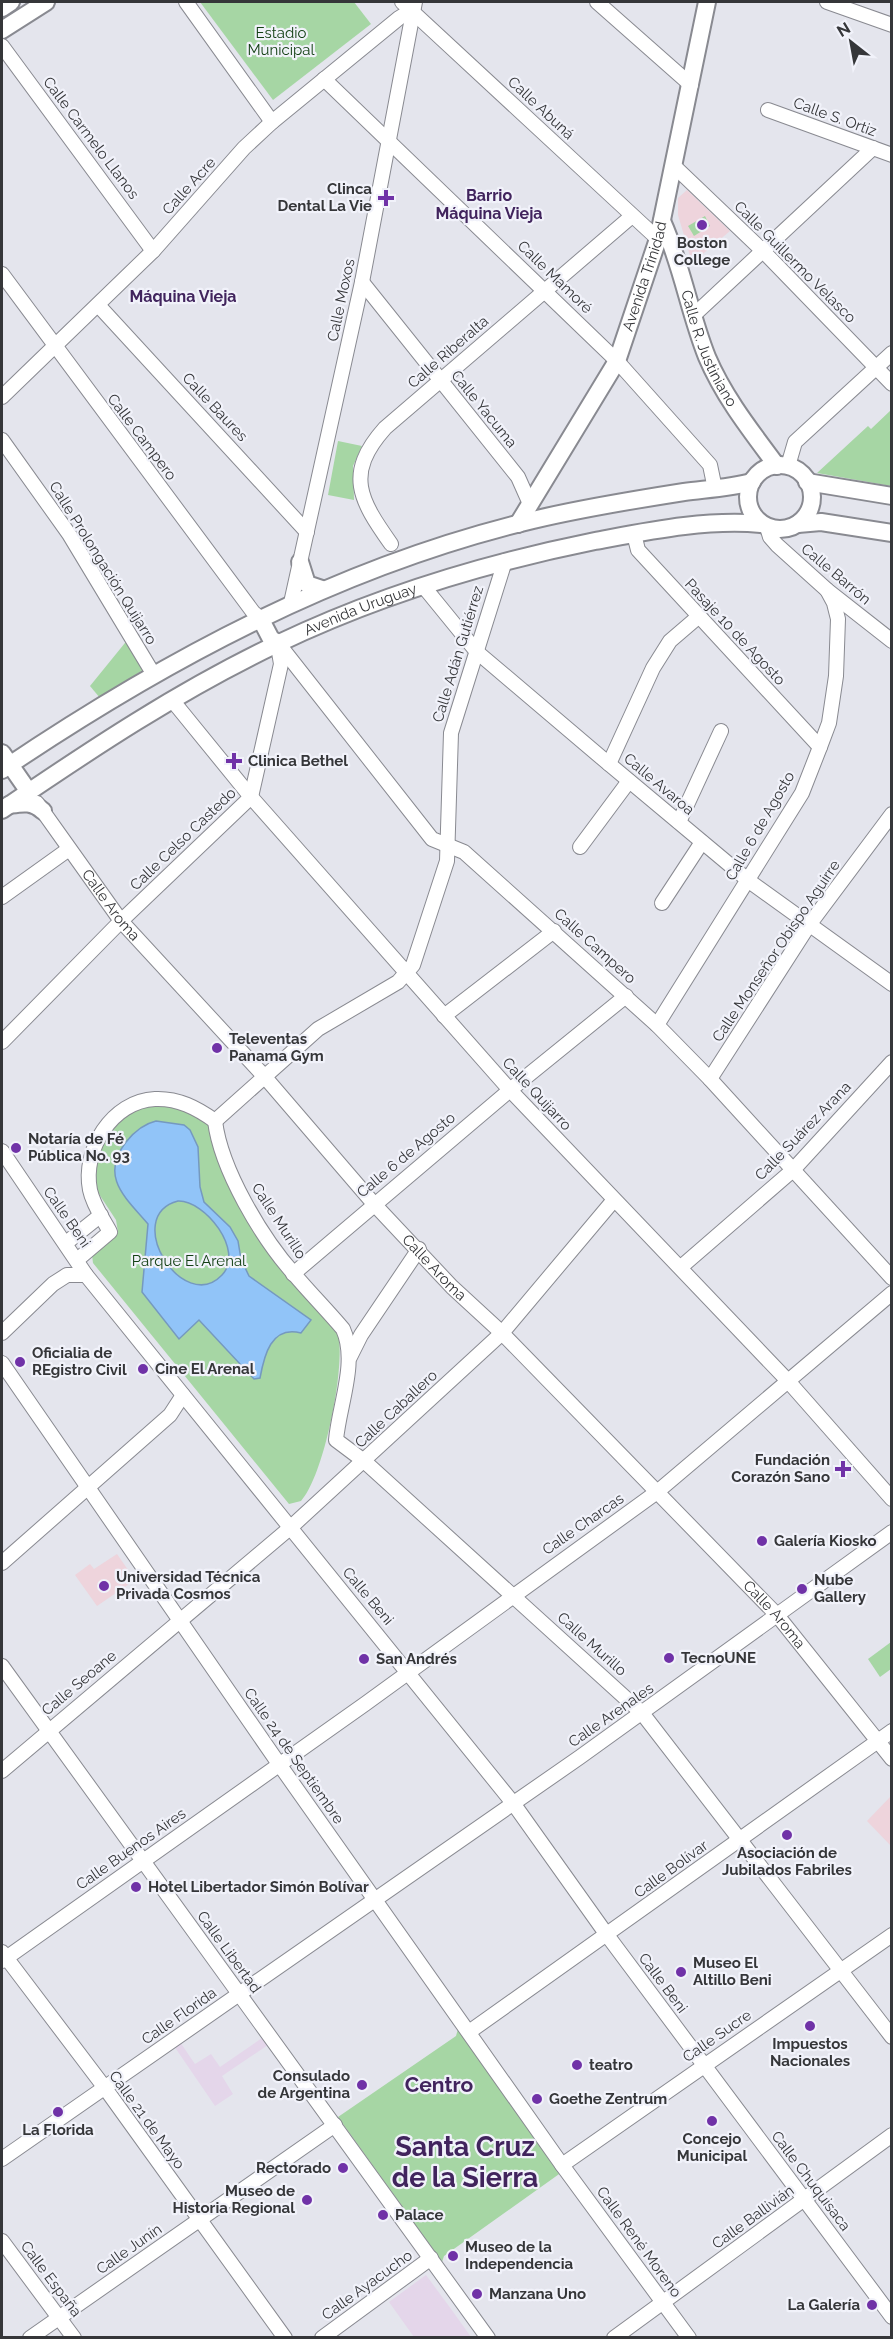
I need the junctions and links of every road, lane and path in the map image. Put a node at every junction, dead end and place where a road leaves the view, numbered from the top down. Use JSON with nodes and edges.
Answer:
{"nodes":[{"id":1,"x":11,"y":2,"type":"edge"},
{"id":2,"x":46,"y":2,"type":"edge"},
{"id":3,"x":186,"y":2,"type":"edge"},
{"id":4,"x":597,"y":2,"type":"edge"},
{"id":5,"x":707,"y":2,"type":"edge"},
{"id":6,"x":827,"y":2,"type":"edge"},
{"id":7,"x":409,"y":4,"type":"edge"},
{"id":8,"x":2,"y":8,"type":"edge"},
{"id":9,"x":891,"y":25,"type":"edge"},
{"id":10,"x":2,"y":30,"type":"edge"},
{"id":11,"x":2,"y":46,"type":"edge"},
{"id":12,"x":324,"y":79,"type":"junction"},
{"id":13,"x":691,"y":85,"type":"junction"},
{"id":14,"x":768,"y":110,"type":"dead end"},
{"id":15,"x":272,"y":122,"type":"junction"},
{"id":16,"x":391,"y":141,"type":"junction"},
{"id":17,"x":873,"y":148,"type":"junction"},
{"id":18,"x":891,"y":155,"type":"edge"},
{"id":19,"x":674,"y":166,"type":"junction"},
{"id":20,"x":632,"y":216,"type":"junction"},
{"id":21,"x":662,"y":221,"type":"junction"},
{"id":22,"x":658,"y":239,"type":"junction"},
{"id":23,"x":153,"y":250,"type":"junction"},
{"id":24,"x":764,"y":251,"type":"junction"},
{"id":25,"x":682,"y":269,"type":"junction"},
{"id":26,"x":647,"y":272,"type":"junction"},
{"id":27,"x":2,"y":274,"type":"edge"},
{"id":28,"x":362,"y":282,"type":"junction"},
{"id":29,"x":546,"y":290,"type":"junction"},
{"id":30,"x":98,"y":305,"type":"junction"},
{"id":31,"x":694,"y":315,"type":"junction"},
{"id":32,"x":55,"y":348,"type":"junction"},
{"id":33,"x":891,"y":353,"type":"edge"},
{"id":34,"x":617,"y":361,"type":"junction"},
{"id":35,"x":875,"y":368,"type":"junction"},
{"id":36,"x":439,"y":381,"type":"junction"},
{"id":37,"x":891,"y":384,"type":"edge"},
{"id":38,"x":2,"y":397,"type":"edge"},
{"id":39,"x":2,"y":440,"type":"edge"},
{"id":40,"x":782,"y":466,"type":"junction"},
{"id":41,"x":752,"y":482,"type":"junction"},
{"id":42,"x":807,"y":482,"type":"junction"},
{"id":43,"x":715,"y":489,"type":"junction"},
{"id":44,"x":891,"y":496,"type":"edge"},
{"id":45,"x":530,"y":504,"type":"junction"},
{"id":46,"x":518,"y":524,"type":"junction"},
{"id":47,"x":798,"y":524,"type":"junction"},
{"id":48,"x":764,"y":525,"type":"junction"},
{"id":49,"x":307,"y":532,"type":"junction"},
{"id":50,"x":891,"y":533,"type":"edge"},
{"id":51,"x":634,"y":534,"type":"junction"},
{"id":52,"x":392,"y":544,"type":"dead end"},
{"id":53,"x":505,"y":561,"type":"junction"},
{"id":54,"x":300,"y":562,"type":"junction"},
{"id":55,"x":424,"y":587,"type":"junction"},
{"id":56,"x":322,"y":589,"type":"junction"},
{"id":57,"x":827,"y":590,"type":"junction"},
{"id":58,"x":291,"y":603,"type":"junction"},
{"id":59,"x":698,"y":617,"type":"junction"},
{"id":60,"x":260,"y":618,"type":"junction"},
{"id":61,"x":891,"y":641,"type":"edge"},
{"id":62,"x":278,"y":643,"type":"junction"},
{"id":63,"x":477,"y":652,"type":"junction"},
{"id":64,"x":154,"y":675,"type":"junction"},
{"id":65,"x":172,"y":700,"type":"junction"},
{"id":66,"x":722,"y":731,"type":"dead end"},
{"id":67,"x":820,"y":747,"type":"junction"},
{"id":68,"x":4,"y":763,"type":"edge"},
{"id":69,"x":609,"y":764,"type":"junction"},
{"id":70,"x":629,"y":781,"type":"junction"},
{"id":71,"x":29,"y":792,"type":"junction"},
{"id":72,"x":251,"y":797,"type":"junction"},
{"id":73,"x":5,"y":808,"type":"edge"},
{"id":74,"x":43,"y":811,"type":"junction"},
{"id":75,"x":891,"y":814,"type":"edge"},
{"id":76,"x":679,"y":822,"type":"junction"},
{"id":77,"x":702,"y":842,"type":"junction"},
{"id":78,"x":448,"y":845,"type":"junction"},
{"id":79,"x":580,"y":847,"type":"dead end"},
{"id":80,"x":69,"y":849,"type":"junction"},
{"id":81,"x":749,"y":881,"type":"junction"},
{"id":82,"x":2,"y":897,"type":"edge"},
{"id":83,"x":662,"y":903,"type":"dead end"},
{"id":84,"x":121,"y":921,"type":"junction"},
{"id":85,"x":809,"y":925,"type":"junction"},
{"id":86,"x":554,"y":931,"type":"junction"},
{"id":87,"x":406,"y":974,"type":"junction"},
{"id":88,"x":891,"y":984,"type":"edge"},
{"id":89,"x":626,"y":996,"type":"junction"},
{"id":90,"x":444,"y":1016,"type":"junction"},
{"id":91,"x":657,"y":1025,"type":"junction"},
{"id":92,"x":2,"y":1042,"type":"edge"},
{"id":93,"x":891,"y":1062,"type":"edge"},
{"id":94,"x":264,"y":1076,"type":"junction"},
{"id":95,"x":710,"y":1079,"type":"junction"},
{"id":96,"x":510,"y":1090,"type":"junction"},
{"id":97,"x":215,"y":1121,"type":"junction"},
{"id":98,"x":2,"y":1151,"type":"edge"},
{"id":99,"x":793,"y":1170,"type":"junction"},
{"id":100,"x":613,"y":1201,"type":"junction"},
{"id":101,"x":374,"y":1204,"type":"junction"},
{"id":102,"x":101,"y":1215,"type":"junction"},
{"id":103,"x":66,"y":1243,"type":"junction"},
{"id":104,"x":419,"y":1249,"type":"junction"},
{"id":105,"x":77,"y":1260,"type":"junction"},
{"id":106,"x":681,"y":1268,"type":"junction"},
{"id":107,"x":293,"y":1274,"type":"junction"},
{"id":108,"x":86,"y":1275,"type":"junction"},
{"id":109,"x":891,"y":1278,"type":"edge"},
{"id":110,"x":891,"y":1293,"type":"edge"},
{"id":111,"x":2,"y":1333,"type":"edge"},
{"id":112,"x":502,"y":1333,"type":"junction"},
{"id":113,"x":349,"y":1359,"type":"junction"},
{"id":114,"x":2,"y":1364,"type":"edge"},
{"id":115,"x":788,"y":1381,"type":"junction"},
{"id":116,"x":183,"y":1395,"type":"junction"},
{"id":117,"x":364,"y":1461,"type":"junction"},
{"id":118,"x":87,"y":1487,"type":"junction"},
{"id":119,"x":657,"y":1492,"type":"junction"},
{"id":120,"x":891,"y":1499,"type":"edge"},
{"id":121,"x":290,"y":1528,"type":"junction"},
{"id":122,"x":891,"y":1532,"type":"edge"},
{"id":123,"x":2,"y":1563,"type":"edge"},
{"id":124,"x":513,"y":1595,"type":"junction"},
{"id":125,"x":777,"y":1615,"type":"junction"},
{"id":126,"x":179,"y":1620,"type":"junction"},
{"id":127,"x":2,"y":1665,"type":"edge"},
{"id":128,"x":410,"y":1672,"type":"junction"},
{"id":129,"x":642,"y":1713,"type":"junction"},
{"id":130,"x":48,"y":1730,"type":"junction"},
{"id":131,"x":891,"y":1731,"type":"edge"},
{"id":132,"x":878,"y":1741,"type":"junction"},
{"id":133,"x":891,"y":1759,"type":"edge"},
{"id":134,"x":279,"y":1764,"type":"junction"},
{"id":135,"x":2,"y":1771,"type":"edge"},
{"id":136,"x":513,"y":1803,"type":"junction"},
{"id":137,"x":740,"y":1840,"type":"junction"},
{"id":138,"x":143,"y":1861,"type":"junction"},
{"id":139,"x":375,"y":1900,"type":"junction"},
{"id":140,"x":607,"y":1935,"type":"junction"},
{"id":141,"x":891,"y":1935,"type":"edge"},
{"id":142,"x":3,"y":1957,"type":"edge"},
{"id":143,"x":841,"y":1971,"type":"junction"},
{"id":144,"x":240,"y":1995,"type":"junction"},
{"id":145,"x":469,"y":2032,"type":"junction"},
{"id":146,"x":891,"y":2037,"type":"edge"},
{"id":147,"x":704,"y":2065,"type":"junction"},
{"id":148,"x":105,"y":2088,"type":"junction"},
{"id":149,"x":335,"y":2125,"type":"junction"},
{"id":150,"x":891,"y":2135,"type":"edge"},
{"id":151,"x":2,"y":2160,"type":"edge"},
{"id":152,"x":562,"y":2165,"type":"junction"},
{"id":153,"x":804,"y":2200,"type":"junction"},
{"id":154,"x":199,"y":2220,"type":"junction"},
{"id":155,"x":2,"y":2241,"type":"edge"},
{"id":156,"x":431,"y":2259,"type":"junction"},
{"id":157,"x":663,"y":2303,"type":"junction"},
{"id":158,"x":891,"y":2317,"type":"edge"},
{"id":159,"x":59,"y":2318,"type":"junction"},
{"id":160,"x":30,"y":2337,"type":"edge"},
{"id":161,"x":74,"y":2337,"type":"edge"},
{"id":162,"x":285,"y":2337,"type":"edge"},
{"id":163,"x":322,"y":2337,"type":"edge"},
{"id":164,"x":488,"y":2337,"type":"edge"},
{"id":165,"x":614,"y":2337,"type":"edge"},
{"id":166,"x":689,"y":2337,"type":"edge"}],
"edges":[{"from":1,"to":8,"type":"main road"},
{"from":2,"to":10,"type":"main road"},
{"from":3,"to":15,"type":"street"},
{"from":4,"to":13,"type":"street"},
{"from":5,"to":13,"type":"main road","name":"Avenida Trinidad"},
{"from":6,"to":9,"type":"street"},
{"from":7,"to":12,"type":"street","name":"Calle Acre"},
{"from":7,"to":16,"type":"street","name":"Calle Moxos"},
{"from":7,"to":20,"type":"street","name":"Calle Abuná"},
{"from":11,"to":23,"type":"street","name":"Calle Carmelo Llanos"},
{"from":12,"to":15,"type":"street","name":"Calle Acre"},
{"from":12,"to":16,"type":"street","name":"Calle Mamoré"},
{"from":13,"to":19,"type":"main road","name":"Avenida Trinidad"},
{"from":14,"to":17,"type":"street","name":"Calle S. Ortiz"},
{"from":15,"to":23,"type":"street","name":"Calle Acre"},
{"from":16,"to":28,"type":"street","name":"Calle Moxos"},
{"from":16,"to":29,"type":"street","name":"Calle Mamoré"},
{"from":17,"to":18,"type":"street","name":"Calle S. Ortiz"},
{"from":17,"to":24,"type":"street"},
{"from":19,"to":21,"type":"main road","name":"Avenida Trinidad"},
{"from":19,"to":24,"type":"street","name":"Calle Guillermo Velasco"},
{"from":20,"to":22,"type":"street","name":"Calle Abuná"},
{"from":20,"to":29,"type":"street","name":"Calle Riberalta"},
{"from":21,"to":22,"type":"main road","name":"Avenida Trinidad"},
{"from":21,"to":25,"type":"main road","name":"Calle R. Justiniano"},
{"from":22,"to":26,"type":"main road","name":"Avenida Trinidad"},
{"from":23,"to":30,"type":"street","name":"Calle Acre"},
{"from":24,"to":31,"type":"street"},
{"from":24,"to":35,"type":"street","name":"Calle Guillermo Velasco"},
{"from":25,"to":26,"type":"main road"},
{"from":25,"to":31,"type":"main road","name":"Calle R. Justiniano"},
{"from":26,"to":34,"type":"main road","name":"Avenida Trinidad"},
{"from":27,"to":32,"type":"street","name":"Calle Campero"},
{"from":28,"to":36,"type":"street","name":"Calle Yacuma"},
{"from":28,"to":49,"type":"street","name":"Calle Moxos"},
{"from":29,"to":34,"type":"street","name":"Calle Mamoré"},
{"from":29,"to":36,"type":"street","name":"Calle Riberalta"},
{"from":30,"to":32,"type":"street","name":"Calle Acre"},
{"from":30,"to":49,"type":"street","name":"Calle Baures"},
{"from":31,"to":40,"type":"main road","name":"Calle R. Justiniano"},
{"from":32,"to":38,"type":"street","name":"Calle Acre"},
{"from":32,"to":60,"type":"street","name":"Calle Campero"},
{"from":33,"to":35,"type":"street"},
{"from":34,"to":43,"type":"street","name":"Calle Mamoré"},
{"from":34,"to":45,"type":"main road","name":"Avenida Trinidad"},
{"from":35,"to":37,"type":"street","name":"Calle Guillermo Velasco"},
{"from":35,"to":40,"type":"street"},
{"from":36,"to":45,"type":"street","name":"Calle Yacuma"},
{"from":36,"to":52,"type":"street","name":"Calle Riberalta"},
{"from":39,"to":64,"type":"street","name":"Calle Prolongación Quijarro"},
{"from":40,"to":41,"type":"main road"},
{"from":40,"to":42,"type":"main road"},
{"from":41,"to":43,"type":"main road"},
{"from":41,"to":48,"type":"main road"},
{"from":42,"to":44,"type":"main road"},
{"from":42,"to":47,"type":"main road"},
{"from":43,"to":46,"type":"main road"},
{"from":45,"to":46,"type":"main road","name":"Avenida Trinidad"},
{"from":46,"to":56,"type":"main road"},
{"from":47,"to":48,"type":"main road"},
{"from":47,"to":50,"type":"main road"},
{"from":48,"to":51,"type":"main road","name":"Avenida Uruguay"},
{"from":48,"to":57,"type":"street","name":"Calle Barrón"},
{"from":49,"to":54,"type":"street","name":"Calle Moxos"},
{"from":51,"to":53,"type":"main road","name":"Avenida Uruguay"},
{"from":51,"to":59,"type":"street","name":"Pasaje 10 de Agosto"},
{"from":53,"to":55,"type":"main road","name":"Avenida Uruguay"},
{"from":53,"to":63,"type":"street","name":"Calle Adán Gutiérrez"},
{"from":54,"to":56,"type":"main road"},
{"from":54,"to":58,"type":"street","name":"Calle Moxos"},
{"from":55,"to":62,"type":"main road","name":"Avenida Uruguay"},
{"from":55,"to":63,"type":"street","name":"Calle Avaroa"},
{"from":56,"to":58,"type":"main road"},
{"from":57,"to":61,"type":"street","name":"Calle Barrón"},
{"from":57,"to":67,"type":"street","name":"Calle 6 de Agosto"},
{"from":58,"to":60,"type":"main road"},
{"from":59,"to":67,"type":"street","name":"Pasaje 10 de Agosto"},
{"from":59,"to":69,"type":"street"},
{"from":60,"to":62,"type":"main road"},
{"from":60,"to":64,"type":"main road"},
{"from":62,"to":65,"type":"main road","name":"Avenida Uruguay"},
{"from":62,"to":72,"type":"street","name":"Calle Celso Castedo"},
{"from":62,"to":78,"type":"street","name":"Calle Campero"},
{"from":63,"to":69,"type":"street","name":"Calle Avaroa"},
{"from":63,"to":78,"type":"street","name":"Calle Adán Gutiérrez"},
{"from":64,"to":68,"type":"main road"},
{"from":65,"to":71,"type":"main road","name":"Avenida Uruguay"},
{"from":65,"to":72,"type":"street","name":"Calle Quijarro"},
{"from":66,"to":76,"type":"street"},
{"from":67,"to":81,"type":"street","name":"Calle 6 de Agosto"},
{"from":68,"to":71,"type":"main road","name":"Calle Aroma"},
{"from":69,"to":70,"type":"street","name":"Calle Avaroa"},
{"from":70,"to":76,"type":"street","name":"Calle Avaroa"},
{"from":70,"to":79,"type":"street"},
{"from":71,"to":73,"type":"main road","name":"Avenida Uruguay"},
{"from":71,"to":74,"type":"street","name":"Calle Aroma"},
{"from":72,"to":84,"type":"street","name":"Calle Celso Castedo"},
{"from":72,"to":87,"type":"street","name":"Calle Quijarro"},
{"from":73,"to":74,"type":"main road"},
{"from":74,"to":80,"type":"street","name":"Calle Aroma"},
{"from":75,"to":85,"type":"street","name":"Calle Monseñor Obispo Aguirre"},
{"from":76,"to":77,"type":"street","name":"Calle Avaroa"},
{"from":77,"to":81,"type":"street","name":"Calle Avaroa"},
{"from":77,"to":83,"type":"street"},
{"from":78,"to":86,"type":"street","name":"Calle Campero"},
{"from":78,"to":87,"type":"street","name":"Calle Adán Gutiérrez"},
{"from":80,"to":82,"type":"street"},
{"from":80,"to":84,"type":"street","name":"Calle Aroma"},
{"from":81,"to":85,"type":"street","name":"Calle Avaroa"},
{"from":81,"to":91,"type":"street","name":"Calle 6 de Agosto"},
{"from":84,"to":92,"type":"street","name":"Calle Celso Castedo"},
{"from":84,"to":94,"type":"street","name":"Calle Aroma"},
{"from":85,"to":88,"type":"street","name":"Calle Avaroa"},
{"from":85,"to":95,"type":"street","name":"Calle Monseñor Obispo Aguirre"},
{"from":86,"to":89,"type":"street","name":"Calle Campero"},
{"from":86,"to":90,"type":"street"},
{"from":87,"to":90,"type":"street","name":"Calle Quijarro"},
{"from":87,"to":94,"type":"street","name":"Calle Adán Gutiérrez"},
{"from":89,"to":91,"type":"street","name":"Calle Campero"},
{"from":89,"to":96,"type":"street","name":"Calle 6 de Agosto"},
{"from":90,"to":96,"type":"street","name":"Calle Quijarro"},
{"from":91,"to":95,"type":"street","name":"Calle Campero"},
{"from":93,"to":99,"type":"street","name":"Calle Suárez Arana"},
{"from":94,"to":97,"type":"street","name":"Calle Adán Gutiérrez"},
{"from":94,"to":101,"type":"street","name":"Calle Aroma"},
{"from":95,"to":99,"type":"street","name":"Calle Campero"},
{"from":96,"to":100,"type":"street","name":"Calle Quijarro"},
{"from":96,"to":101,"type":"street","name":"Calle 6 de Agosto"},
{"from":97,"to":102,"type":"street"},
{"from":97,"to":107,"type":"street","name":"Calle Murillo"},
{"from":98,"to":103,"type":"street","name":"Calle Beni"},
{"from":99,"to":106,"type":"street","name":"Calle Suárez Arana"},
{"from":99,"to":109,"type":"street","name":"Calle Campero"},
{"from":100,"to":106,"type":"street","name":"Calle Quijarro"},
{"from":100,"to":112,"type":"street","name":"Calle Caballero"},
{"from":101,"to":104,"type":"street","name":"Calle Aroma"},
{"from":101,"to":107,"type":"street","name":"Calle 6 de Agosto"},
{"from":102,"to":103,"type":"street"},
{"from":102,"to":105,"type":"street"},
{"from":103,"to":105,"type":"street","name":"Calle Beni"},
{"from":104,"to":112,"type":"street","name":"Calle Aroma"},
{"from":104,"to":113,"type":"street","name":"Calle Murillo"},
{"from":105,"to":108,"type":"street","name":"Calle Beni"},
{"from":106,"to":115,"type":"street","name":"Calle Quijarro"},
{"from":107,"to":113,"type":"street","name":"Calle Murillo"},
{"from":108,"to":111,"type":"street"},
{"from":108,"to":116,"type":"street","name":"Calle Beni"},
{"from":110,"to":115,"type":"street","name":"Calle Charcas"},
{"from":112,"to":117,"type":"street","name":"Calle Caballero"},
{"from":112,"to":119,"type":"street","name":"Calle Aroma"},
{"from":113,"to":117,"type":"street","name":"Calle Murillo"},
{"from":114,"to":118,"type":"street","name":"Calle 24 de Septiembre"},
{"from":115,"to":119,"type":"street","name":"Calle Charcas"},
{"from":115,"to":120,"type":"street","name":"Calle Quijarro"},
{"from":116,"to":118,"type":"street"},
{"from":116,"to":121,"type":"street","name":"Calle Beni"},
{"from":117,"to":121,"type":"street","name":"Calle Caballero"},
{"from":117,"to":124,"type":"street","name":"Calle Murillo"},
{"from":118,"to":123,"type":"street"},
{"from":118,"to":126,"type":"street","name":"Calle 24 de Septiembre"},
{"from":119,"to":124,"type":"street","name":"Calle Charcas"},
{"from":119,"to":125,"type":"street","name":"Calle Aroma"},
{"from":121,"to":126,"type":"street","name":"Calle Caballero"},
{"from":121,"to":128,"type":"street","name":"Calle Beni"},
{"from":122,"to":125,"type":"street","name":"Calle Arenales"},
{"from":124,"to":128,"type":"street","name":"Calle Charcas"},
{"from":124,"to":129,"type":"street","name":"Calle Murillo"},
{"from":125,"to":129,"type":"street","name":"Calle Arenales"},
{"from":125,"to":132,"type":"street","name":"Calle Aroma"},
{"from":126,"to":130,"type":"street","name":"Calle Seoane"},
{"from":126,"to":134,"type":"street","name":"Calle 24 de Septiembre"},
{"from":127,"to":130,"type":"street","name":"Calle Libertad"},
{"from":128,"to":134,"type":"street","name":"Calle Charcas"},
{"from":128,"to":136,"type":"street","name":"Calle Beni"},
{"from":129,"to":136,"type":"street","name":"Calle Arenales"},
{"from":129,"to":137,"type":"street","name":"Calle Murillo"},
{"from":130,"to":135,"type":"street","name":"Calle Seoane"},
{"from":130,"to":138,"type":"street","name":"Calle Libertad"},
{"from":131,"to":132,"type":"street","name":"Calle Bolívar"},
{"from":132,"to":133,"type":"street","name":"Calle Aroma"},
{"from":132,"to":137,"type":"street","name":"Calle Bolívar"},
{"from":134,"to":138,"type":"street","name":"Calle Buenos Aires"},
{"from":134,"to":139,"type":"street","name":"Calle 24 de Septiembre"},
{"from":136,"to":139,"type":"street","name":"Calle Arenales"},
{"from":136,"to":140,"type":"street","name":"Calle Beni"},
{"from":137,"to":140,"type":"street","name":"Calle Bolívar"},
{"from":137,"to":143,"type":"street","name":"Calle Murillo"},
{"from":138,"to":142,"type":"street","name":"Calle Buenos Aires"},
{"from":138,"to":144,"type":"street","name":"Calle Libertad"},
{"from":139,"to":144,"type":"street","name":"Calle Florida"},
{"from":139,"to":145,"type":"street","name":"Calle 24 de Septiembre"},
{"from":140,"to":145,"type":"street","name":"Calle Bolívar"},
{"from":140,"to":147,"type":"street","name":"Calle Beni"},
{"from":141,"to":143,"type":"street","name":"Calle Sucre"},
{"from":142,"to":148,"type":"street","name":"Calle 21 de Mayo"},
{"from":143,"to":146,"type":"street","name":"Calle Murillo"},
{"from":143,"to":147,"type":"street","name":"Calle Sucre"},
{"from":144,"to":148,"type":"street","name":"Calle Florida"},
{"from":144,"to":149,"type":"street","name":"Calle Libertad"},
{"from":145,"to":152,"type":"street","name":"Calle 24 de Septiembre"},
{"from":147,"to":152,"type":"street","name":"Calle Sucre"},
{"from":147,"to":153,"type":"street","name":"Calle Chuquisaca"},
{"from":148,"to":151,"type":"street","name":"Calle Florida"},
{"from":148,"to":154,"type":"street","name":"Calle 21 de Mayo"},
{"from":149,"to":154,"type":"street","name":"Calle Junín"},
{"from":149,"to":156,"type":"street","name":"Calle Libertad"},
{"from":150,"to":153,"type":"street","name":"Calle Ballivián"},
{"from":152,"to":157,"type":"street","name":"Calle René Moreno"},
{"from":153,"to":157,"type":"street","name":"Calle Ballivián"},
{"from":153,"to":158,"type":"street","name":"Calle Chuquisaca"},
{"from":154,"to":159,"type":"street","name":"Calle Junín"},
{"from":154,"to":162,"type":"street","name":"Calle 21 de Mayo"},
{"from":155,"to":159,"type":"street","name":"Calle España"},
{"from":156,"to":163,"type":"street","name":"Calle Ayacucho"},
{"from":156,"to":164,"type":"street","name":"Calle Libertad"},
{"from":157,"to":165,"type":"street","name":"Calle Ballivián"},
{"from":157,"to":166,"type":"street","name":"Calle René Moreno"},
{"from":159,"to":160,"type":"street","name":"Calle Junín"},
{"from":159,"to":161,"type":"street","name":"Calle España"}]}
